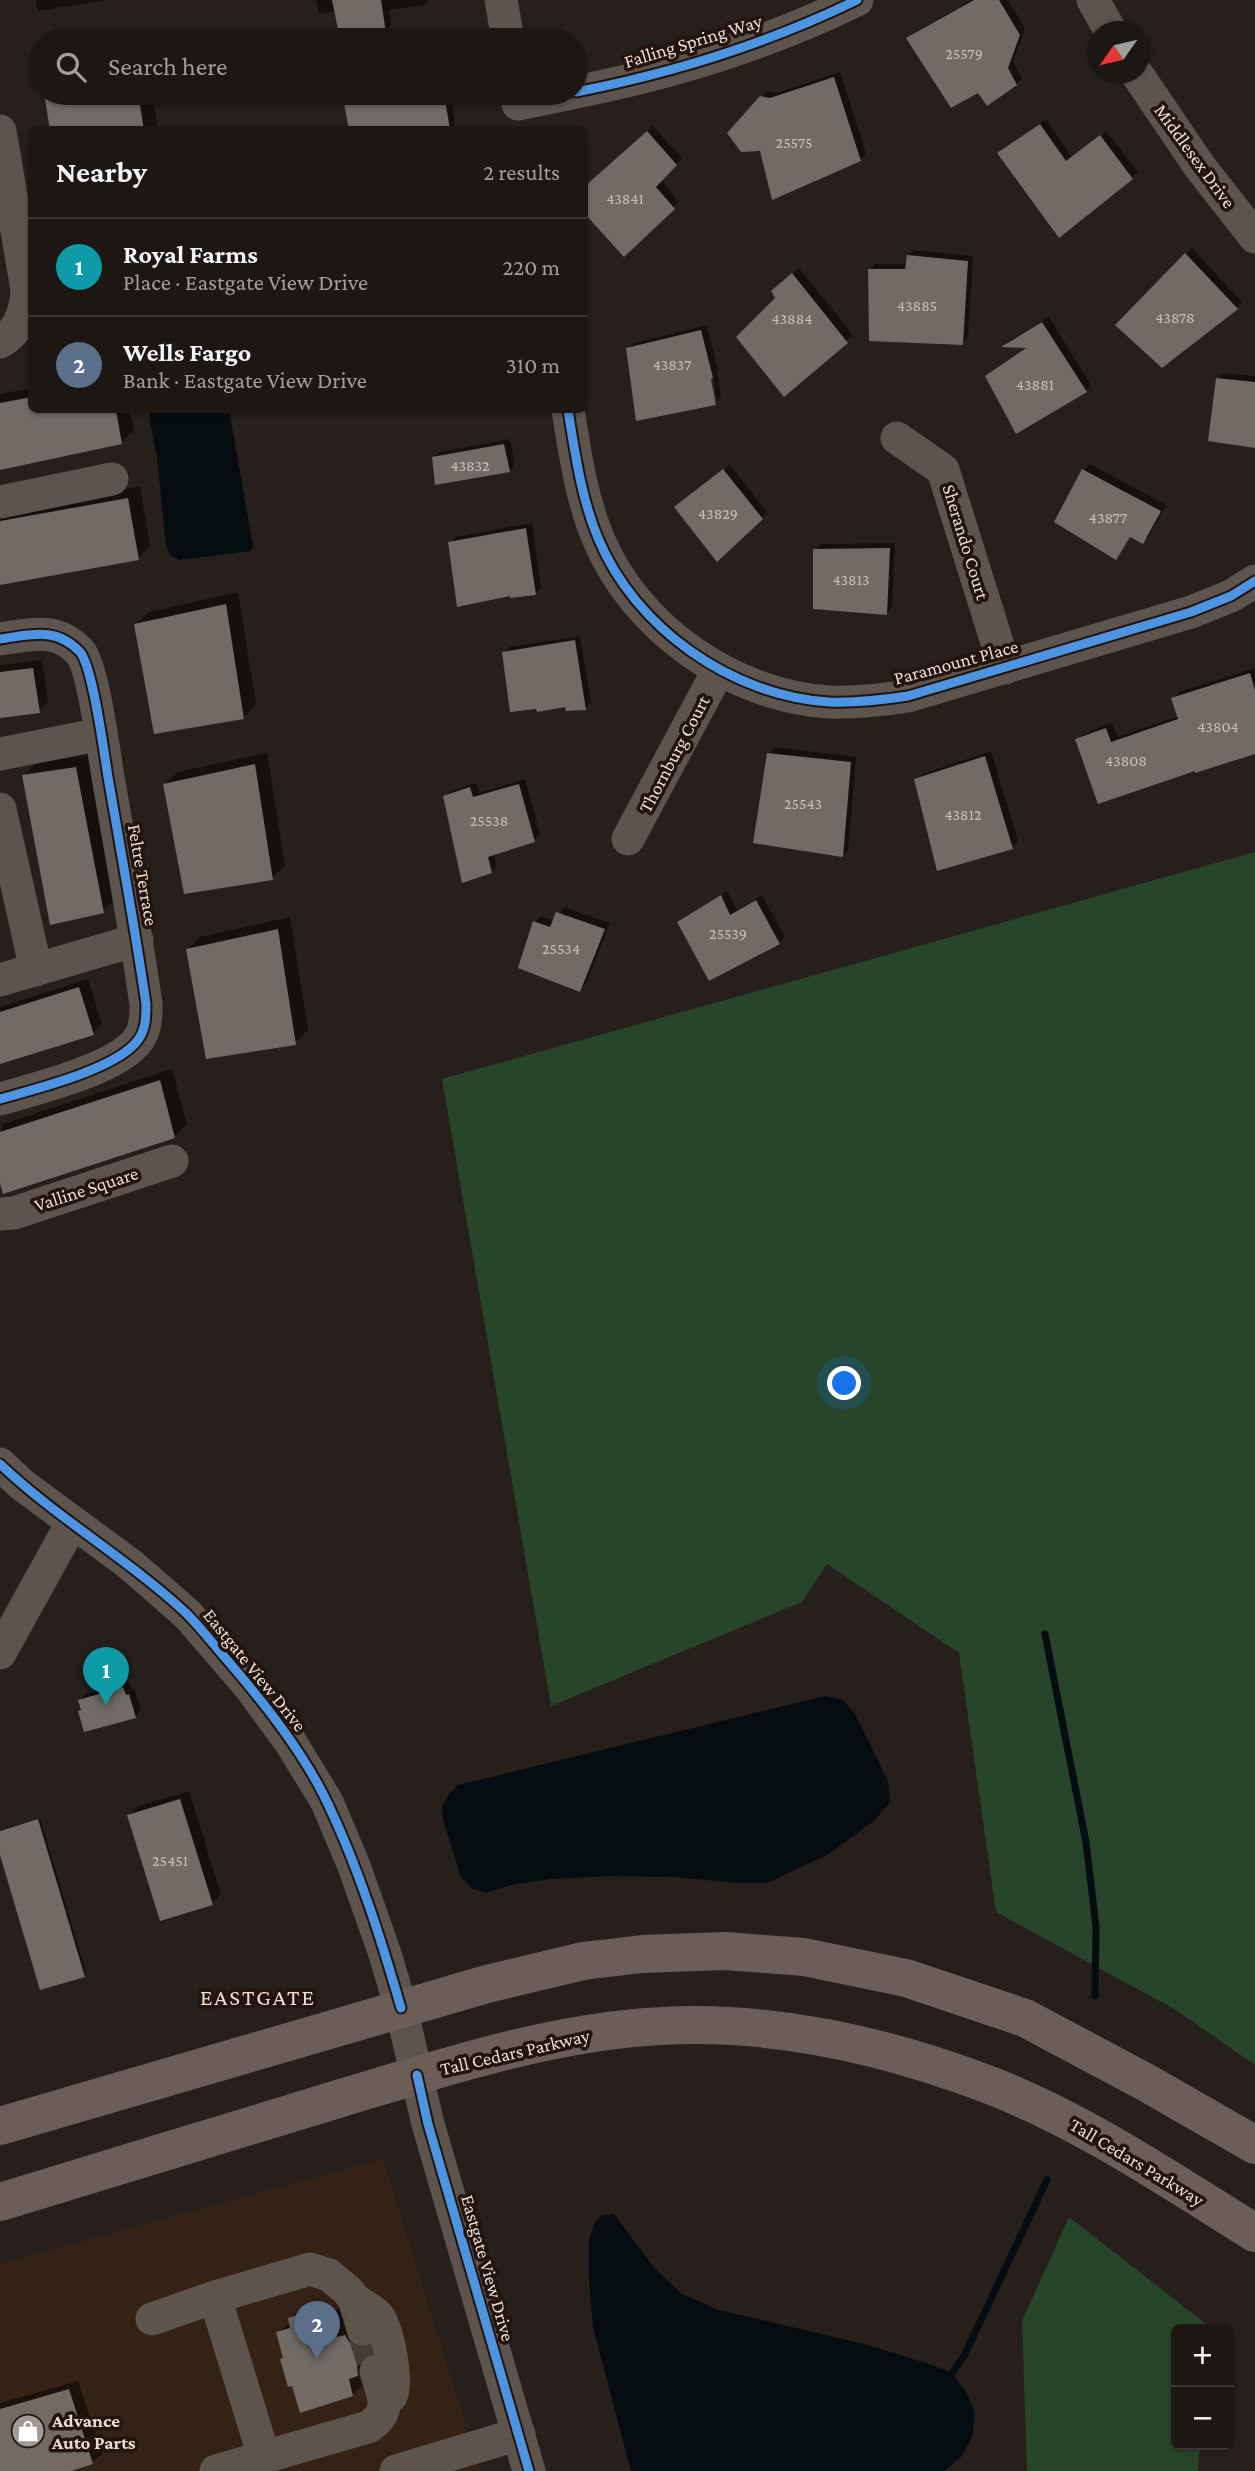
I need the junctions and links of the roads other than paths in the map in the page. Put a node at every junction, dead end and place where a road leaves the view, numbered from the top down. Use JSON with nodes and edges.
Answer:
{"nodes":[{"id":1,"x":501,"y":0,"type":"edge"},
{"id":2,"x":857,"y":0,"type":"edge"},
{"id":3,"x":1093,"y":0,"type":"edge"},
{"id":4,"x":1105,"y":21,"type":"edge"},
{"id":5,"x":506,"y":28,"type":"edge"},
{"id":6,"x":1144,"y":84,"type":"edge"},
{"id":7,"x":588,"y":88,"type":"edge"},
{"id":8,"x":0,"y":131,"type":"edge"},
{"id":9,"x":5,"y":190,"type":"edge"},
{"id":10,"x":1255,"y":237,"type":"edge"},
{"id":11,"x":0,"y":342,"type":"edge"},
{"id":12,"x":569,"y":413,"type":"edge"},
{"id":13,"x":897,"y":438,"type":"dead end"},
{"id":14,"x":112,"y":479,"type":"dead end"},
{"id":15,"x":0,"y":502,"type":"edge"},
{"id":16,"x":1255,"y":581,"type":"edge"},
{"id":17,"x":0,"y":639,"type":"edge"},
{"id":18,"x":1005,"y":668,"type":"junction"},
{"id":19,"x":719,"y":669,"type":"junction"},
{"id":20,"x":101,"y":734,"type":"junction"},
{"id":21,"x":0,"y":754,"type":"edge"},
{"id":22,"x":0,"y":809,"type":"edge"},
{"id":23,"x":628,"y":839,"type":"dead end"},
{"id":24,"x":137,"y":940,"type":"junction"},
{"id":25,"x":36,"y":970,"type":"junction"},
{"id":26,"x":0,"y":981,"type":"edge"},
{"id":27,"x":0,"y":1099,"type":"edge"},
{"id":28,"x":172,"y":1161,"type":"dead end"},
{"id":29,"x":0,"y":1214,"type":"edge"},
{"id":30,"x":0,"y":1464,"type":"edge"},
{"id":31,"x":72,"y":1522,"type":"junction"},
{"id":32,"x":0,"y":1653,"type":"edge"},
{"id":33,"x":401,"y":2008,"type":"junction"},
{"id":34,"x":417,"y":2075,"type":"junction"},
{"id":35,"x":0,"y":2126,"type":"edge"},
{"id":36,"x":1255,"y":2145,"type":"edge"},
{"id":37,"x":0,"y":2202,"type":"edge"},
{"id":38,"x":1255,"y":2233,"type":"edge"},
{"id":39,"x":215,"y":2297,"type":"junction"},
{"id":40,"x":152,"y":2319,"type":"dead end"},
{"id":41,"x":385,"y":2407,"type":"junction"},
{"id":42,"x":519,"y":2434,"type":"junction"},
{"id":43,"x":318,"y":2442,"type":"junction"},
{"id":44,"x":264,"y":2457,"type":"junction"},
{"id":45,"x":216,"y":2471,"type":"edge"},
{"id":46,"x":396,"y":2471,"type":"edge"},
{"id":47,"x":529,"y":2471,"type":"edge"}],
"edges":[{"from":1,"to":5,"type":"street"},
{"from":2,"to":7,"type":"street","name":"Falling Spring Way"},
{"from":3,"to":4,"type":"street"},
{"from":6,"to":10,"type":"street","name":"Middlesex Drive"},
{"from":8,"to":9,"type":"street"},
{"from":9,"to":11,"type":"street"},
{"from":12,"to":19,"type":"street","name":"Paramount Place"},
{"from":13,"to":18,"type":"street","name":"Sherando Court"},
{"from":14,"to":15,"type":"street"},
{"from":16,"to":18,"type":"street","name":"Paramount Place"},
{"from":17,"to":20,"type":"street","name":"Feltre Terrace"},
{"from":18,"to":19,"type":"street","name":"Paramount Place"},
{"from":19,"to":23,"type":"street","name":"Thornburg Court"},
{"from":20,"to":21,"type":"street"},
{"from":20,"to":24,"type":"street","name":"Feltre Terrace"},
{"from":22,"to":25,"type":"street"},
{"from":24,"to":25,"type":"street"},
{"from":24,"to":27,"type":"street","name":"Feltre Terrace"},
{"from":25,"to":26,"type":"street"},
{"from":28,"to":29,"type":"street","name":"Valline Square"},
{"from":30,"to":31,"type":"street","name":"Eastgate View Drive"},
{"from":31,"to":32,"type":"street"},
{"from":31,"to":33,"type":"street","name":"Eastgate View Drive"},
{"from":33,"to":34,"type":"street","name":"Eastgate View Drive"},
{"from":33,"to":35,"type":"main road"},
{"from":33,"to":36,"type":"main road"},
{"from":34,"to":37,"type":"main road","name":"Tall Cedars Parkway"},
{"from":34,"to":38,"type":"main road","name":"Tall Cedars Parkway"},
{"from":34,"to":42,"type":"street","name":"Eastgate View Drive"},
{"from":39,"to":40,"type":"street"},
{"from":39,"to":41,"type":"street"},
{"from":39,"to":44,"type":"street"},
{"from":41,"to":43,"type":"street"},
{"from":41,"to":43,"type":"street"},
{"from":42,"to":46,"type":"street"},
{"from":42,"to":47,"type":"street","name":"Eastgate View Drive"},
{"from":43,"to":44,"type":"street"},
{"from":44,"to":45,"type":"street"}]}
